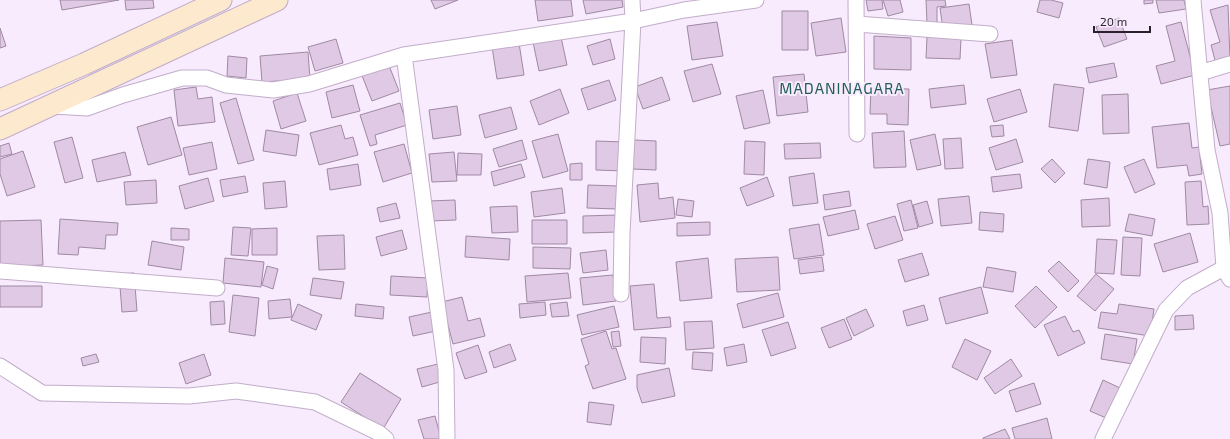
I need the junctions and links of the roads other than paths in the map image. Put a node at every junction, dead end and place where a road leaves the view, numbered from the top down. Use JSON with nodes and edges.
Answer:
{"nodes":[{"id":1,"x":220,"y":0,"type":"edge"},
{"id":2,"x":277,"y":0,"type":"edge"},
{"id":3,"x":632,"y":0,"type":"edge"},
{"id":4,"x":756,"y":0,"type":"edge"},
{"id":5,"x":856,"y":0,"type":"edge"},
{"id":6,"x":1194,"y":0,"type":"edge"},
{"id":7,"x":633,"y":21,"type":"junction"},
{"id":8,"x":857,"y":24,"type":"junction"},
{"id":9,"x":990,"y":34,"type":"dead end"},
{"id":10,"x":404,"y":55,"type":"junction"},
{"id":11,"x":1230,"y":64,"type":"edge"},
{"id":12,"x":1200,"y":73,"type":"junction"},
{"id":13,"x":0,"y":100,"type":"edge"},
{"id":14,"x":51,"y":106,"type":"junction"},
{"id":15,"x":0,"y":129,"type":"edge"},
{"id":16,"x":857,"y":134,"type":"dead end"},
{"id":17,"x":0,"y":271,"type":"edge"},
{"id":18,"x":1227,"y":273,"type":"edge"},
{"id":19,"x":217,"y":288,"type":"dead end"},
{"id":20,"x":621,"y":294,"type":"dead end"},
{"id":21,"x":0,"y":366,"type":"edge"},
{"id":22,"x":386,"y":439,"type":"edge"},
{"id":23,"x":448,"y":439,"type":"edge"},
{"id":24,"x":1103,"y":439,"type":"edge"}],
"edges":[{"from":1,"to":13,"type":"main road"},
{"from":2,"to":14,"type":"main road"},
{"from":3,"to":7,"type":"street"},
{"from":4,"to":7,"type":"street"},
{"from":5,"to":8,"type":"street"},
{"from":6,"to":12,"type":"street"},
{"from":7,"to":10,"type":"street"},
{"from":7,"to":20,"type":"street"},
{"from":8,"to":9,"type":"street"},
{"from":8,"to":16,"type":"street"},
{"from":10,"to":14,"type":"street"},
{"from":10,"to":23,"type":"street"},
{"from":11,"to":12,"type":"street"},
{"from":12,"to":18,"type":"street"},
{"from":14,"to":15,"type":"main road"},
{"from":17,"to":19,"type":"street"},
{"from":18,"to":24,"type":"street"},
{"from":21,"to":22,"type":"street"}]}
